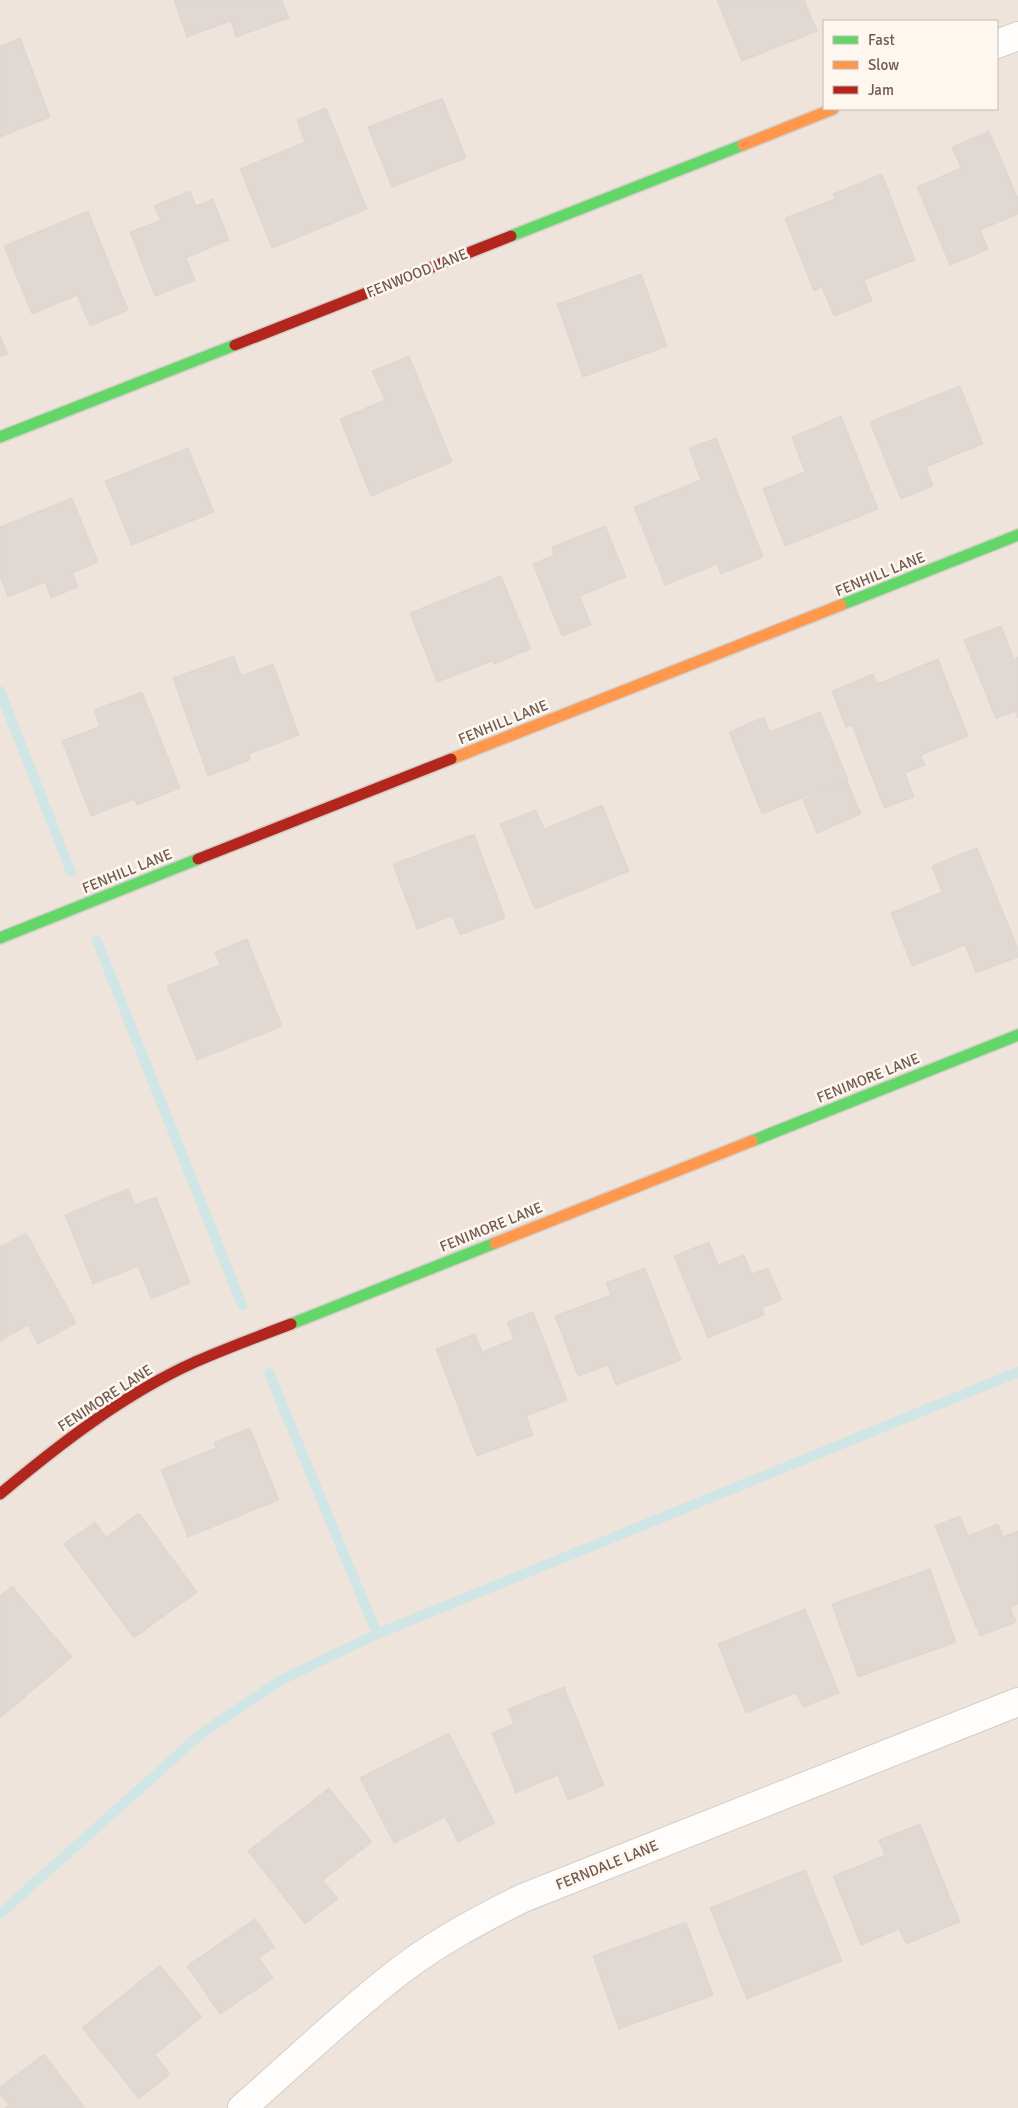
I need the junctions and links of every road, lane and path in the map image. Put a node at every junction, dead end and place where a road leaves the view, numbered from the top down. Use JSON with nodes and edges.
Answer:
{"nodes":[{"id":1,"x":1018,"y":36,"type":"edge"},
{"id":2,"x":998,"y":44,"type":"edge"},
{"id":3,"x":830,"y":110,"type":"edge"},
{"id":4,"x":0,"y":437,"type":"edge"},
{"id":5,"x":1018,"y":535,"type":"edge"},
{"id":6,"x":0,"y":938,"type":"edge"},
{"id":7,"x":1018,"y":1035,"type":"edge"},
{"id":8,"x":0,"y":1494,"type":"edge"},
{"id":9,"x":1018,"y":1702,"type":"edge"},
{"id":10,"x":242,"y":2108,"type":"edge"}],
"edges":[{"from":1,"to":2,"type":"street"},
{"from":3,"to":4,"type":"street","name":"FENWOOD LANE"},
{"from":5,"to":6,"type":"street","name":"FENHILL LANE"},
{"from":7,"to":8,"type":"street","name":"FENIMORE LANE"},
{"from":9,"to":10,"type":"street","name":"FERNDALE LANE"}]}
